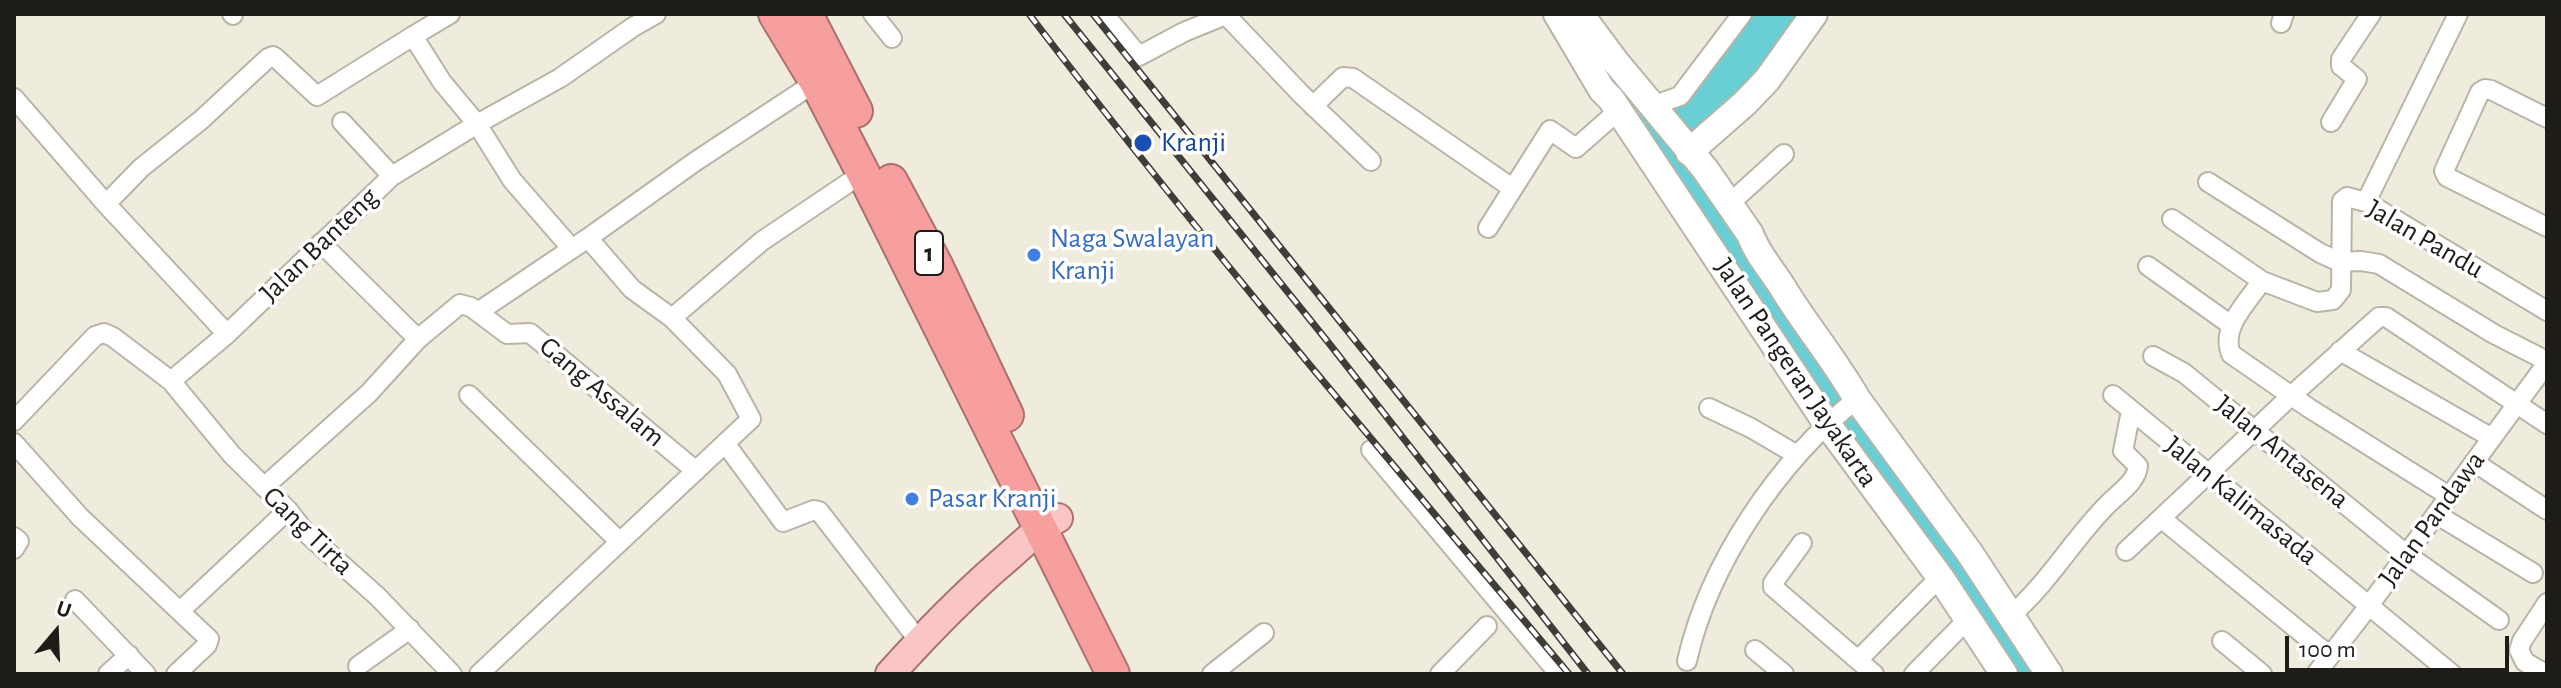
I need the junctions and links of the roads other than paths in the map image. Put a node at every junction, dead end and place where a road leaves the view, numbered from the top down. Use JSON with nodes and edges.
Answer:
{"nodes":[{"id":1,"x":450,"y":14,"type":"edge"},
{"id":2,"x":656,"y":14,"type":"edge"},
{"id":3,"x":759,"y":14,"type":"edge"},
{"id":4,"x":873,"y":14,"type":"edge"},
{"id":5,"x":1104,"y":14,"type":"edge"},
{"id":6,"x":1742,"y":14,"type":"edge"},
{"id":7,"x":1814,"y":14,"type":"edge"},
{"id":8,"x":2371,"y":14,"type":"edge"},
{"id":9,"x":2458,"y":14,"type":"edge"},
{"id":10,"x":1227,"y":15,"type":"edge"},
{"id":11,"x":1570,"y":16,"type":"edge"},
{"id":12,"x":800,"y":20,"type":"edge"},
{"id":13,"x":413,"y":36,"type":"junction"},
{"id":14,"x":892,"y":38,"type":"dead end"},
{"id":15,"x":1603,"y":66,"type":"junction"},
{"id":16,"x":816,"y":82,"type":"junction"},
{"id":17,"x":14,"y":98,"type":"edge"},
{"id":18,"x":1313,"y":106,"type":"junction"},
{"id":19,"x":1652,"y":106,"type":"junction"},
{"id":20,"x":1618,"y":111,"type":"junction"},
{"id":21,"x":2547,"y":118,"type":"edge"},
{"id":22,"x":342,"y":122,"type":"dead end"},
{"id":23,"x":2331,"y":122,"type":"dead end"},
{"id":24,"x":477,"y":124,"type":"junction"},
{"id":25,"x":1689,"y":152,"type":"junction"},
{"id":26,"x":1784,"y":154,"type":"dead end"},
{"id":27,"x":1371,"y":161,"type":"dead end"},
{"id":28,"x":863,"y":173,"type":"junction"},
{"id":29,"x":392,"y":176,"type":"junction"},
{"id":30,"x":2208,"y":182,"type":"dead end"},
{"id":31,"x":1512,"y":188,"type":"junction"},
{"id":32,"x":2366,"y":202,"type":"junction"},
{"id":33,"x":106,"y":204,"type":"junction"},
{"id":34,"x":1728,"y":205,"type":"junction"},
{"id":35,"x":2172,"y":219,"type":"dead end"},
{"id":36,"x":2547,"y":227,"type":"edge"},
{"id":37,"x":1488,"y":228,"type":"dead end"},
{"id":38,"x":321,"y":243,"type":"junction"},
{"id":39,"x":580,"y":243,"type":"junction"},
{"id":40,"x":2340,"y":262,"type":"junction"},
{"id":41,"x":2148,"y":266,"type":"dead end"},
{"id":42,"x":2262,"y":281,"type":"junction"},
{"id":43,"x":2547,"y":311,"type":"edge"},
{"id":44,"x":478,"y":312,"type":"junction"},
{"id":45,"x":672,"y":318,"type":"junction"},
{"id":46,"x":2231,"y":325,"type":"junction"},
{"id":47,"x":227,"y":334,"type":"junction"},
{"id":48,"x":418,"y":339,"type":"junction"},
{"id":49,"x":2340,"y":351,"type":"junction"},
{"id":50,"x":2153,"y":356,"type":"dead end"},
{"id":51,"x":2547,"y":362,"type":"edge"},
{"id":52,"x":171,"y":381,"type":"junction"},
{"id":53,"x":469,"y":395,"type":"dead end"},
{"id":54,"x":2113,"y":395,"type":"dead end"},
{"id":55,"x":2292,"y":395,"type":"junction"},
{"id":56,"x":1857,"y":399,"type":"junction"},
{"id":57,"x":2517,"y":403,"type":"junction"},
{"id":58,"x":1709,"y":408,"type":"dead end"},
{"id":59,"x":2131,"y":411,"type":"junction"},
{"id":60,"x":14,"y":421,"type":"edge"},
{"id":61,"x":1828,"y":422,"type":"junction"},
{"id":62,"x":2547,"y":424,"type":"edge"},
{"id":63,"x":2256,"y":430,"type":"junction"},
{"id":64,"x":2492,"y":438,"type":"junction"},
{"id":65,"x":14,"y":443,"type":"edge"},
{"id":66,"x":725,"y":443,"type":"junction"},
{"id":67,"x":1371,"y":450,"type":"dead end"},
{"id":68,"x":1797,"y":455,"type":"junction"},
{"id":69,"x":2474,"y":462,"type":"junction"},
{"id":70,"x":696,"y":471,"type":"junction"},
{"id":71,"x":2210,"y":474,"type":"junction"},
{"id":72,"x":264,"y":487,"type":"junction"},
{"id":73,"x":2449,"y":496,"type":"junction"},
{"id":74,"x":288,"y":510,"type":"junction"},
{"id":75,"x":2547,"y":510,"type":"edge"},
{"id":76,"x":2436,"y":514,"type":"junction"},
{"id":77,"x":2162,"y":519,"type":"junction"},
{"id":78,"x":1050,"y":523,"type":"junction"},
{"id":79,"x":14,"y":537,"type":"edge"},
{"id":80,"x":620,"y":542,"type":"junction"},
{"id":81,"x":1802,"y":543,"type":"dead end"},
{"id":82,"x":14,"y":549,"type":"edge"},
{"id":83,"x":2126,"y":551,"type":"dead end"},
{"id":84,"x":2406,"y":554,"type":"junction"},
{"id":85,"x":2533,"y":573,"type":"dead end"},
{"id":86,"x":1940,"y":577,"type":"junction"},
{"id":87,"x":75,"y":600,"type":"dead end"},
{"id":88,"x":2547,"y":603,"type":"edge"},
{"id":89,"x":2368,"y":607,"type":"junction"},
{"id":90,"x":180,"y":611,"type":"junction"},
{"id":91,"x":2010,"y":616,"type":"junction"},
{"id":92,"x":1968,"y":619,"type":"junction"},
{"id":93,"x":2499,"y":620,"type":"dead end"},
{"id":94,"x":1487,"y":626,"type":"dead end"},
{"id":95,"x":410,"y":629,"type":"junction"},
{"id":96,"x":1264,"y":633,"type":"dead end"},
{"id":97,"x":919,"y":641,"type":"junction"},
{"id":98,"x":2222,"y":641,"type":"dead end"},
{"id":99,"x":1755,"y":650,"type":"dead end"},
{"id":100,"x":129,"y":655,"type":"junction"},
{"id":101,"x":2330,"y":656,"type":"junction"},
{"id":102,"x":1858,"y":660,"type":"junction"},
{"id":103,"x":1687,"y":661,"type":"dead end"},
{"id":104,"x":358,"y":666,"type":"dead end"},
{"id":105,"x":1993,"y":669,"type":"edge"},
{"id":106,"x":892,"y":673,"type":"edge"},
{"id":107,"x":108,"y":674,"type":"edge"},
{"id":108,"x":146,"y":674,"type":"edge"},
{"id":109,"x":176,"y":674,"type":"edge"},
{"id":110,"x":452,"y":674,"type":"edge"},
{"id":111,"x":479,"y":674,"type":"edge"},
{"id":112,"x":1113,"y":674,"type":"edge"},
{"id":113,"x":1136,"y":674,"type":"edge"},
{"id":114,"x":1212,"y":674,"type":"edge"},
{"id":115,"x":1440,"y":674,"type":"edge"},
{"id":116,"x":1559,"y":674,"type":"edge"},
{"id":117,"x":1784,"y":674,"type":"edge"},
{"id":118,"x":1874,"y":674,"type":"edge"},
{"id":119,"x":1914,"y":674,"type":"edge"},
{"id":120,"x":2049,"y":674,"type":"edge"},
{"id":121,"x":2262,"y":674,"type":"edge"},
{"id":122,"x":2316,"y":674,"type":"edge"},
{"id":123,"x":2452,"y":674,"type":"edge"},
{"id":124,"x":2546,"y":674,"type":"edge"}],
"edges":[{"from":1,"to":13,"type":"street"},
{"from":2,"to":24,"type":"street","name":"Jalan Banteng"},
{"from":3,"to":12,"type":"main road"},
{"from":4,"to":14,"type":"street"},
{"from":5,"to":10,"type":"street"},
{"from":6,"to":19,"type":"street"},
{"from":7,"to":25,"type":"street"},
{"from":8,"to":23,"type":"street"},
{"from":9,"to":32,"type":"street"},
{"from":10,"to":18,"type":"street"},
{"from":11,"to":15,"type":"street"},
{"from":12,"to":16,"type":"highway","number":"1"},
{"from":12,"to":78,"type":"highway","number":"1"},
{"from":13,"to":24,"type":"street"},
{"from":13,"to":33,"type":"street"},
{"from":15,"to":19,"type":"street","name":"Jalan Pangeran Jayakarta"},
{"from":15,"to":20,"type":"street","name":"Jalan Pangeran Jayakarta"},
{"from":16,"to":28,"type":"highway","number":"1"},
{"from":16,"to":39,"type":"street"},
{"from":17,"to":33,"type":"street"},
{"from":18,"to":27,"type":"street"},
{"from":18,"to":31,"type":"street"},
{"from":19,"to":25,"type":"street","name":"Jalan Pangeran Jayakarta"},
{"from":20,"to":31,"type":"street"},
{"from":20,"to":61,"type":"street","name":"Jalan Pangeran Jayakarta"},
{"from":21,"to":36,"type":"street"},
{"from":22,"to":29,"type":"street"},
{"from":24,"to":29,"type":"street","name":"Jalan Banteng"},
{"from":24,"to":39,"type":"street"},
{"from":25,"to":34,"type":"street","name":"Jalan Pangeran Jayakarta"},
{"from":26,"to":34,"type":"street"},
{"from":28,"to":45,"type":"street"},
{"from":28,"to":78,"type":"highway","number":"1"},
{"from":29,"to":38,"type":"street","name":"Jalan Banteng"},
{"from":30,"to":40,"type":"street"},
{"from":31,"to":37,"type":"street"},
{"from":32,"to":40,"type":"street","name":"Jalan Pandu"},
{"from":32,"to":43,"type":"street","name":"Jalan Pandu"},
{"from":33,"to":47,"type":"street"},
{"from":34,"to":56,"type":"street","name":"Jalan Pangeran Jayakarta"},
{"from":35,"to":42,"type":"street","name":"Jalan Pandu"},
{"from":38,"to":47,"type":"street","name":"Jalan Banteng"},
{"from":38,"to":48,"type":"street"},
{"from":39,"to":44,"type":"street"},
{"from":39,"to":45,"type":"street"},
{"from":40,"to":42,"type":"street","name":"Jalan Pandu"},
{"from":40,"to":51,"type":"street"},
{"from":41,"to":46,"type":"street"},
{"from":42,"to":46,"type":"street"},
{"from":44,"to":48,"type":"street"},
{"from":44,"to":70,"type":"street","name":"Gang Assalam"},
{"from":45,"to":66,"type":"street"},
{"from":46,"to":55,"type":"street"},
{"from":47,"to":52,"type":"street","name":"Jalan Banteng"},
{"from":48,"to":72,"type":"street"},
{"from":49,"to":55,"type":"street"},
{"from":49,"to":57,"type":"street"},
{"from":49,"to":64,"type":"street"},
{"from":50,"to":63,"type":"street","name":"Jalan Antasena"},
{"from":51,"to":57,"type":"street","name":"Jalan Pandawa"},
{"from":52,"to":60,"type":"street"},
{"from":52,"to":72,"type":"street","name":"Gang Tirta"},
{"from":53,"to":80,"type":"street"},
{"from":54,"to":59,"type":"street","name":"Jalan Kalimasada"},
{"from":55,"to":63,"type":"street"},
{"from":55,"to":73,"type":"street"},
{"from":56,"to":61,"type":"street"},
{"from":56,"to":91,"type":"street","name":"Jalan Pangeran Jayakarta"},
{"from":57,"to":62,"type":"street"},
{"from":57,"to":64,"type":"street","name":"Jalan Pandawa"},
{"from":58,"to":68,"type":"street"},
{"from":59,"to":71,"type":"street","name":"Jalan Kalimasada"},
{"from":59,"to":91,"type":"street"},
{"from":61,"to":68,"type":"street"},
{"from":61,"to":86,"type":"street","name":"Jalan Pangeran Jayakarta"},
{"from":63,"to":71,"type":"street"},
{"from":63,"to":84,"type":"street","name":"Jalan Antasena"},
{"from":64,"to":69,"type":"street","name":"Jalan Pandawa"},
{"from":65,"to":90,"type":"street"},
{"from":66,"to":70,"type":"street"},
{"from":66,"to":97,"type":"street"},
{"from":67,"to":116,"type":"street"},
{"from":68,"to":103,"type":"street"},
{"from":69,"to":73,"type":"street","name":"Jalan Pandawa"},
{"from":69,"to":75,"type":"street"},
{"from":70,"to":80,"type":"street"},
{"from":71,"to":77,"type":"street"},
{"from":71,"to":89,"type":"street","name":"Jalan Kalimasada"},
{"from":72,"to":74,"type":"street","name":"Gang Tirta"},
{"from":73,"to":76,"type":"street","name":"Jalan Pandawa"},
{"from":74,"to":90,"type":"street"},
{"from":74,"to":95,"type":"street","name":"Gang Tirta"},
{"from":76,"to":84,"type":"street","name":"Jalan Pandawa"},
{"from":76,"to":85,"type":"street"},
{"from":77,"to":83,"type":"street"},
{"from":77,"to":101,"type":"street"},
{"from":78,"to":97,"type":"main road"},
{"from":78,"to":112,"type":"highway","number":"1"},
{"from":78,"to":113,"type":"highway","number":"1"},
{"from":79,"to":82,"type":"street"},
{"from":80,"to":111,"type":"street"},
{"from":81,"to":102,"type":"street"},
{"from":84,"to":89,"type":"street","name":"Jalan Pandawa"},
{"from":84,"to":93,"type":"street","name":"Jalan Antasena"},
{"from":86,"to":92,"type":"street","name":"Jalan Pangeran Jayakarta"},
{"from":86,"to":102,"type":"street"},
{"from":87,"to":100,"type":"street"},
{"from":88,"to":124,"type":"street"},
{"from":89,"to":101,"type":"street","name":"Jalan Pandawa"},
{"from":89,"to":123,"type":"street","name":"Jalan Kalimasada"},
{"from":90,"to":109,"type":"street"},
{"from":91,"to":120,"type":"street","name":"Jalan Pangeran Jayakarta"},
{"from":92,"to":105,"type":"street","name":"Jalan Pangeran Jayakarta"},
{"from":92,"to":119,"type":"street"},
{"from":94,"to":115,"type":"street"},
{"from":95,"to":104,"type":"street"},
{"from":95,"to":110,"type":"street","name":"Gang Tirta"},
{"from":96,"to":114,"type":"street"},
{"from":97,"to":106,"type":"main road"},
{"from":98,"to":121,"type":"street"},
{"from":99,"to":117,"type":"street"},
{"from":100,"to":107,"type":"street"},
{"from":100,"to":108,"type":"street"},
{"from":101,"to":122,"type":"street","name":"Jalan Pandawa"},
{"from":102,"to":118,"type":"street"}]}
